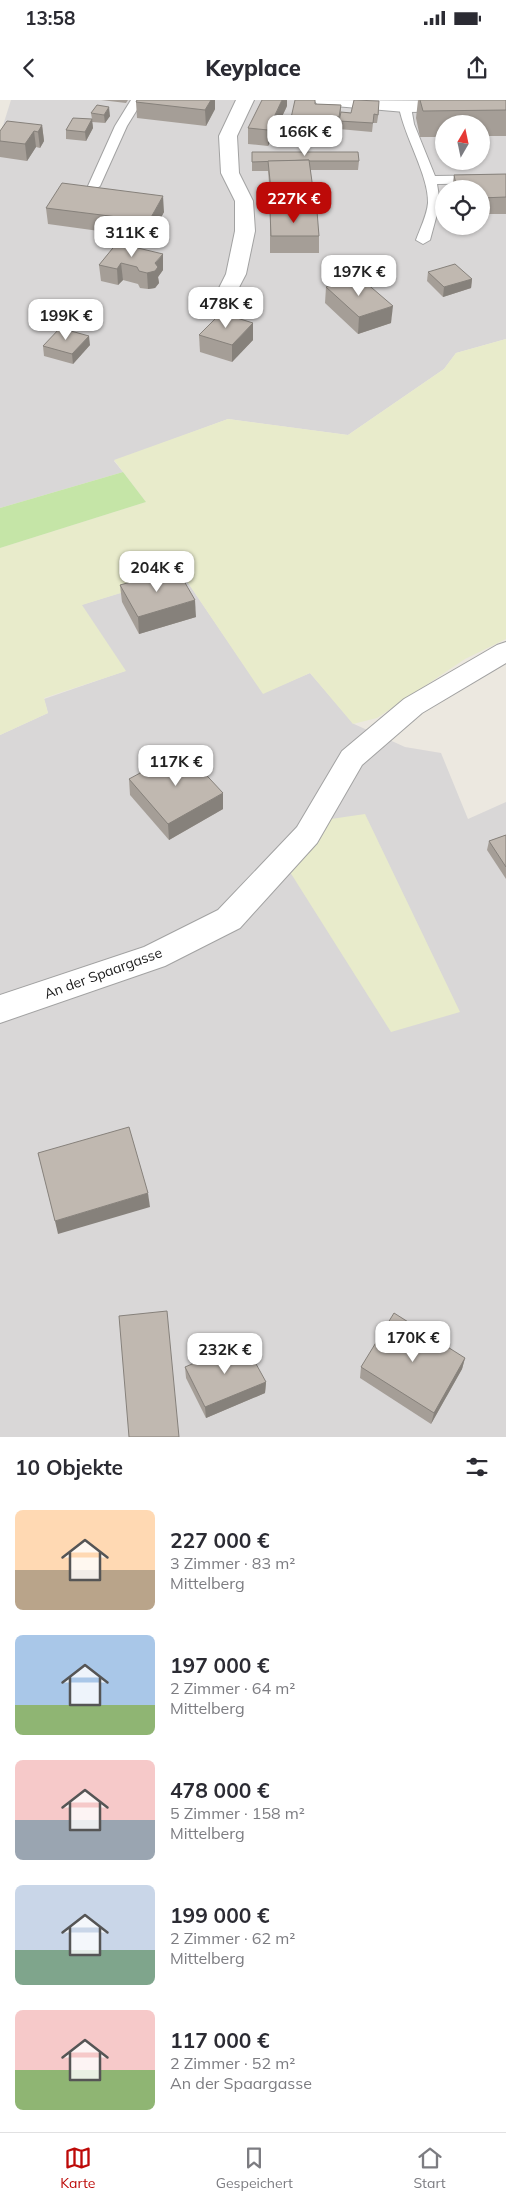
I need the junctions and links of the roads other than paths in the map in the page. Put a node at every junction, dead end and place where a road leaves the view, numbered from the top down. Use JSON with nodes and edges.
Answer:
{"nodes":[{"id":1,"x":137,"y":100,"type":"edge"},
{"id":2,"x":245,"y":100,"type":"edge"},
{"id":3,"x":323,"y":100,"type":"edge"},
{"id":4,"x":506,"y":106,"type":"edge"},
{"id":5,"x":404,"y":107,"type":"junction"},
{"id":6,"x":506,"y":179,"type":"edge"},
{"id":7,"x":430,"y":180,"type":"junction"},
{"id":8,"x":94,"y":186,"type":"edge"},
{"id":9,"x":423,"y":240,"type":"dead end"},
{"id":10,"x":210,"y":296,"type":"dead end"},
{"id":11,"x":506,"y":651,"type":"edge"},
{"id":12,"x":0,"y":1009,"type":"edge"}],
"edges":[{"from":1,"to":8,"type":"lane"},
{"from":2,"to":10,"type":"street"},
{"from":3,"to":5,"type":"street"},
{"from":4,"to":5,"type":"street"},
{"from":5,"to":7,"type":"lane"},
{"from":6,"to":7,"type":"lane"},
{"from":7,"to":9,"type":"lane"},
{"from":11,"to":12,"type":"street","name":"An der Spaargasse"}]}
